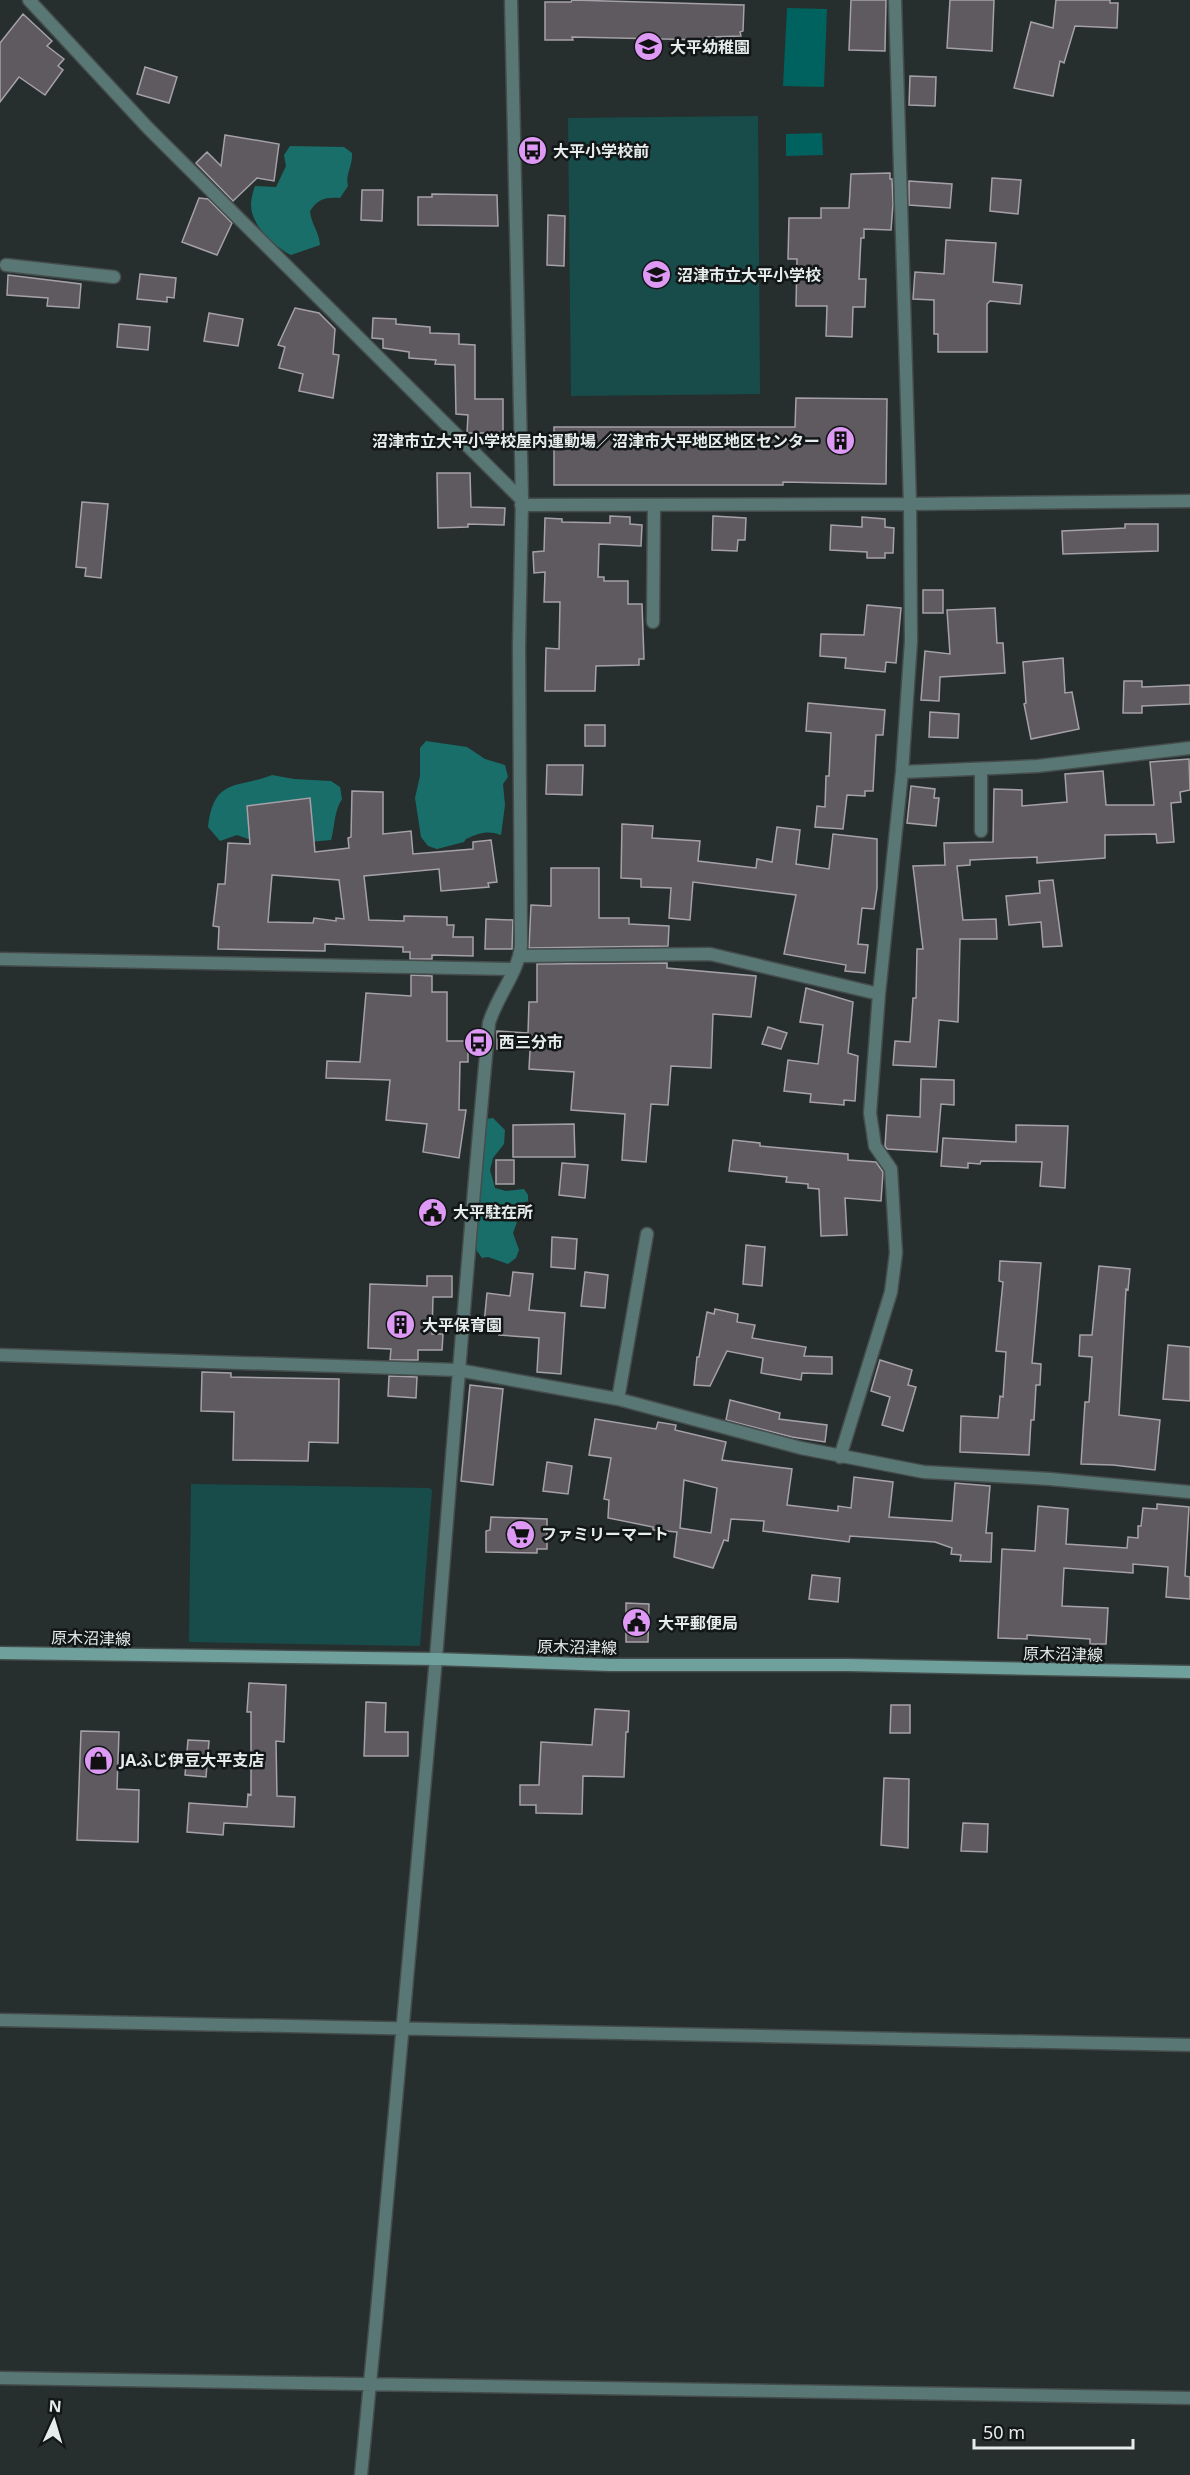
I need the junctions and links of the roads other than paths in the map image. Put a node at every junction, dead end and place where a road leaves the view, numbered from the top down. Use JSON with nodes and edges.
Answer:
{"nodes":[{"id":1,"x":29,"y":0,"type":"edge"},
{"id":2,"x":511,"y":0,"type":"edge"},
{"id":3,"x":895,"y":0,"type":"edge"},
{"id":4,"x":6,"y":265,"type":"dead end"},
{"id":5,"x":114,"y":277,"type":"dead end"},
{"id":6,"x":1190,"y":501,"type":"edge"},
{"id":7,"x":521,"y":502,"type":"junction"},
{"id":8,"x":910,"y":504,"type":"junction"},
{"id":9,"x":654,"y":505,"type":"junction"},
{"id":10,"x":653,"y":622,"type":"dead end"},
{"id":11,"x":1190,"y":748,"type":"edge"},
{"id":12,"x":981,"y":769,"type":"junction"},
{"id":13,"x":902,"y":772,"type":"junction"},
{"id":14,"x":981,"y":831,"type":"dead end"},
{"id":15,"x":520,"y":956,"type":"junction"},
{"id":16,"x":0,"y":959,"type":"edge"},
{"id":17,"x":513,"y":969,"type":"junction"},
{"id":18,"x":879,"y":994,"type":"junction"},
{"id":19,"x":647,"y":1234,"type":"dead end"},
{"id":20,"x":0,"y":1355,"type":"edge"},
{"id":21,"x":458,"y":1370,"type":"junction"},
{"id":22,"x":618,"y":1399,"type":"junction"},
{"id":23,"x":840,"y":1457,"type":"junction"},
{"id":24,"x":1190,"y":1492,"type":"edge"},
{"id":25,"x":0,"y":1653,"type":"edge"},
{"id":26,"x":436,"y":1659,"type":"junction"},
{"id":27,"x":1190,"y":1672,"type":"edge"},
{"id":28,"x":0,"y":2020,"type":"edge"},
{"id":29,"x":404,"y":2026,"type":"junction"},
{"id":30,"x":1190,"y":2045,"type":"edge"},
{"id":31,"x":0,"y":2378,"type":"edge"},
{"id":32,"x":370,"y":2385,"type":"junction"},
{"id":33,"x":1190,"y":2398,"type":"edge"},
{"id":34,"x":361,"y":2475,"type":"edge"}],
"edges":[{"from":1,"to":7,"type":"street"},
{"from":2,"to":7,"type":"street"},
{"from":3,"to":8,"type":"street"},
{"from":4,"to":5,"type":"street"},
{"from":6,"to":8,"type":"street"},
{"from":7,"to":9,"type":"street"},
{"from":7,"to":15,"type":"street"},
{"from":8,"to":9,"type":"street"},
{"from":8,"to":13,"type":"street"},
{"from":9,"to":10,"type":"street"},
{"from":11,"to":12,"type":"street"},
{"from":12,"to":13,"type":"street"},
{"from":12,"to":14,"type":"street"},
{"from":13,"to":18,"type":"street"},
{"from":15,"to":17,"type":"street"},
{"from":15,"to":18,"type":"street"},
{"from":16,"to":17,"type":"street"},
{"from":17,"to":21,"type":"street"},
{"from":18,"to":23,"type":"street"},
{"from":19,"to":22,"type":"street"},
{"from":20,"to":21,"type":"street"},
{"from":21,"to":22,"type":"street"},
{"from":21,"to":26,"type":"street"},
{"from":22,"to":23,"type":"street"},
{"from":23,"to":24,"type":"street"},
{"from":25,"to":26,"type":"main road","name":"原木沼津線"},
{"from":26,"to":27,"type":"main road","name":"原木沼津線"},
{"from":26,"to":29,"type":"street"},
{"from":28,"to":29,"type":"street"},
{"from":29,"to":30,"type":"street"},
{"from":29,"to":32,"type":"street"},
{"from":31,"to":32,"type":"street"},
{"from":32,"to":33,"type":"street"},
{"from":32,"to":34,"type":"street"}]}
